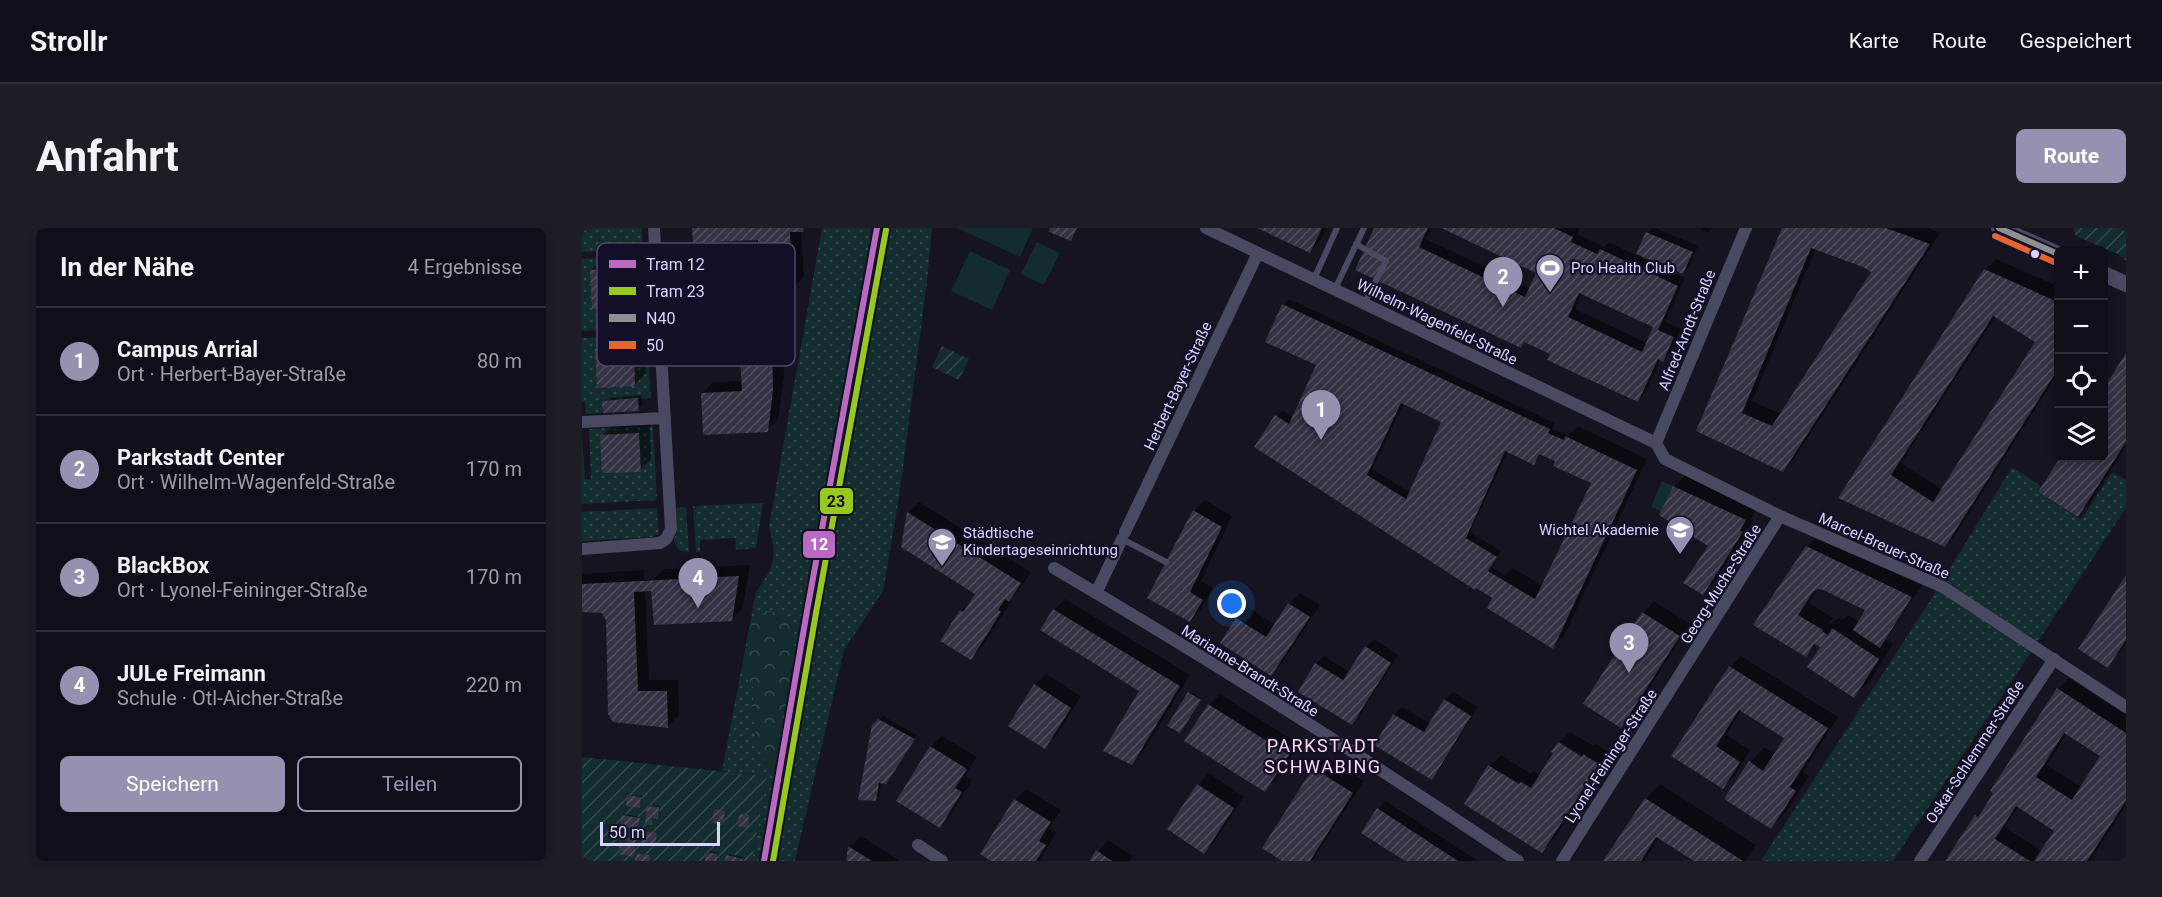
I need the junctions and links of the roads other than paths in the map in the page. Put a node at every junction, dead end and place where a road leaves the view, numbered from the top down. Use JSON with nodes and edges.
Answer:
{"nodes":[{"id":1,"x":654,"y":228,"type":"edge"},
{"id":2,"x":1206,"y":228,"type":"edge"},
{"id":3,"x":1336,"y":228,"type":"edge"},
{"id":4,"x":1364,"y":228,"type":"edge"},
{"id":5,"x":1746,"y":228,"type":"edge"},
{"id":6,"x":1999,"y":228,"type":"edge"},
{"id":7,"x":655,"y":243,"type":"edge"},
{"id":8,"x":1356,"y":244,"type":"junction"},
{"id":9,"x":2054,"y":252,"type":"edge"},
{"id":10,"x":1258,"y":253,"type":"junction"},
{"id":11,"x":2108,"y":276,"type":"edge"},
{"id":12,"x":1314,"y":279,"type":"junction"},
{"id":13,"x":2126,"y":284,"type":"edge"},
{"id":14,"x":1335,"y":289,"type":"junction"},
{"id":15,"x":1364,"y":304,"type":"junction"},
{"id":16,"x":662,"y":366,"type":"edge"},
{"id":17,"x":665,"y":418,"type":"junction"},
{"id":18,"x":582,"y":422,"type":"edge"},
{"id":19,"x":1656,"y":443,"type":"junction"},
{"id":20,"x":1780,"y":516,"type":"junction"},
{"id":21,"x":1123,"y":536,"type":"junction"},
{"id":22,"x":582,"y":549,"type":"edge"},
{"id":23,"x":1166,"y":562,"type":"dead end"},
{"id":24,"x":1054,"y":568,"type":"dead end"},
{"id":25,"x":1096,"y":593,"type":"junction"},
{"id":26,"x":2054,"y":659,"type":"junction"},
{"id":27,"x":1686,"y":667,"type":"joint"},
{"id":28,"x":2126,"y":707,"type":"edge"},
{"id":29,"x":918,"y":845,"type":"dead end"},
{"id":30,"x":942,"y":861,"type":"edge"},
{"id":31,"x":1518,"y":861,"type":"edge"},
{"id":32,"x":1562,"y":861,"type":"edge"},
{"id":33,"x":1920,"y":861,"type":"edge"}],
"edges":[{"from":1,"to":7,"type":"street"},
{"from":2,"to":10,"type":"street","name":"Wilhelm-Wagenfeld-Straße"},
{"from":3,"to":12,"type":"lane"},
{"from":4,"to":8,"type":"lane"},
{"from":5,"to":19,"type":"street","name":"Alfred-Arndt-Straße"},
{"from":6,"to":9,"type":"street"},
{"from":8,"to":14,"type":"lane"},
{"from":8,"to":15,"type":"lane"},
{"from":10,"to":12,"type":"street","name":"Wilhelm-Wagenfeld-Straße"},
{"from":10,"to":21,"type":"street","name":"Herbert-Bayer-Straße"},
{"from":11,"to":13,"type":"street"},
{"from":12,"to":14,"type":"street","name":"Wilhelm-Wagenfeld-Straße"},
{"from":14,"to":15,"type":"street","name":"Wilhelm-Wagenfeld-Straße"},
{"from":15,"to":19,"type":"street","name":"Wilhelm-Wagenfeld-Straße"},
{"from":16,"to":17,"type":"street"},
{"from":17,"to":18,"type":"street"},
{"from":17,"to":22,"type":"street"},
{"from":19,"to":20,"type":"street","name":"Marcel-Breuer-Straße"},
{"from":20,"to":26,"type":"street","name":"Marcel-Breuer-Straße"},
{"from":20,"to":27,"type":"street","name":"Georg-Muche-Straße"},
{"from":21,"to":23,"type":"lane"},
{"from":21,"to":25,"type":"street","name":"Herbert-Bayer-Straße"},
{"from":24,"to":25,"type":"street","name":"Marianne-Brandt-Straße"},
{"from":25,"to":31,"type":"street","name":"Marianne-Brandt-Straße"},
{"from":26,"to":28,"type":"street","name":"Marcel-Breuer-Straße"},
{"from":26,"to":33,"type":"street","name":"Oskar-Schlemmer-Straße"},
{"from":27,"to":32,"type":"street","name":"Lyonel-Feininger-Straße"},
{"from":29,"to":30,"type":"street"}]}
